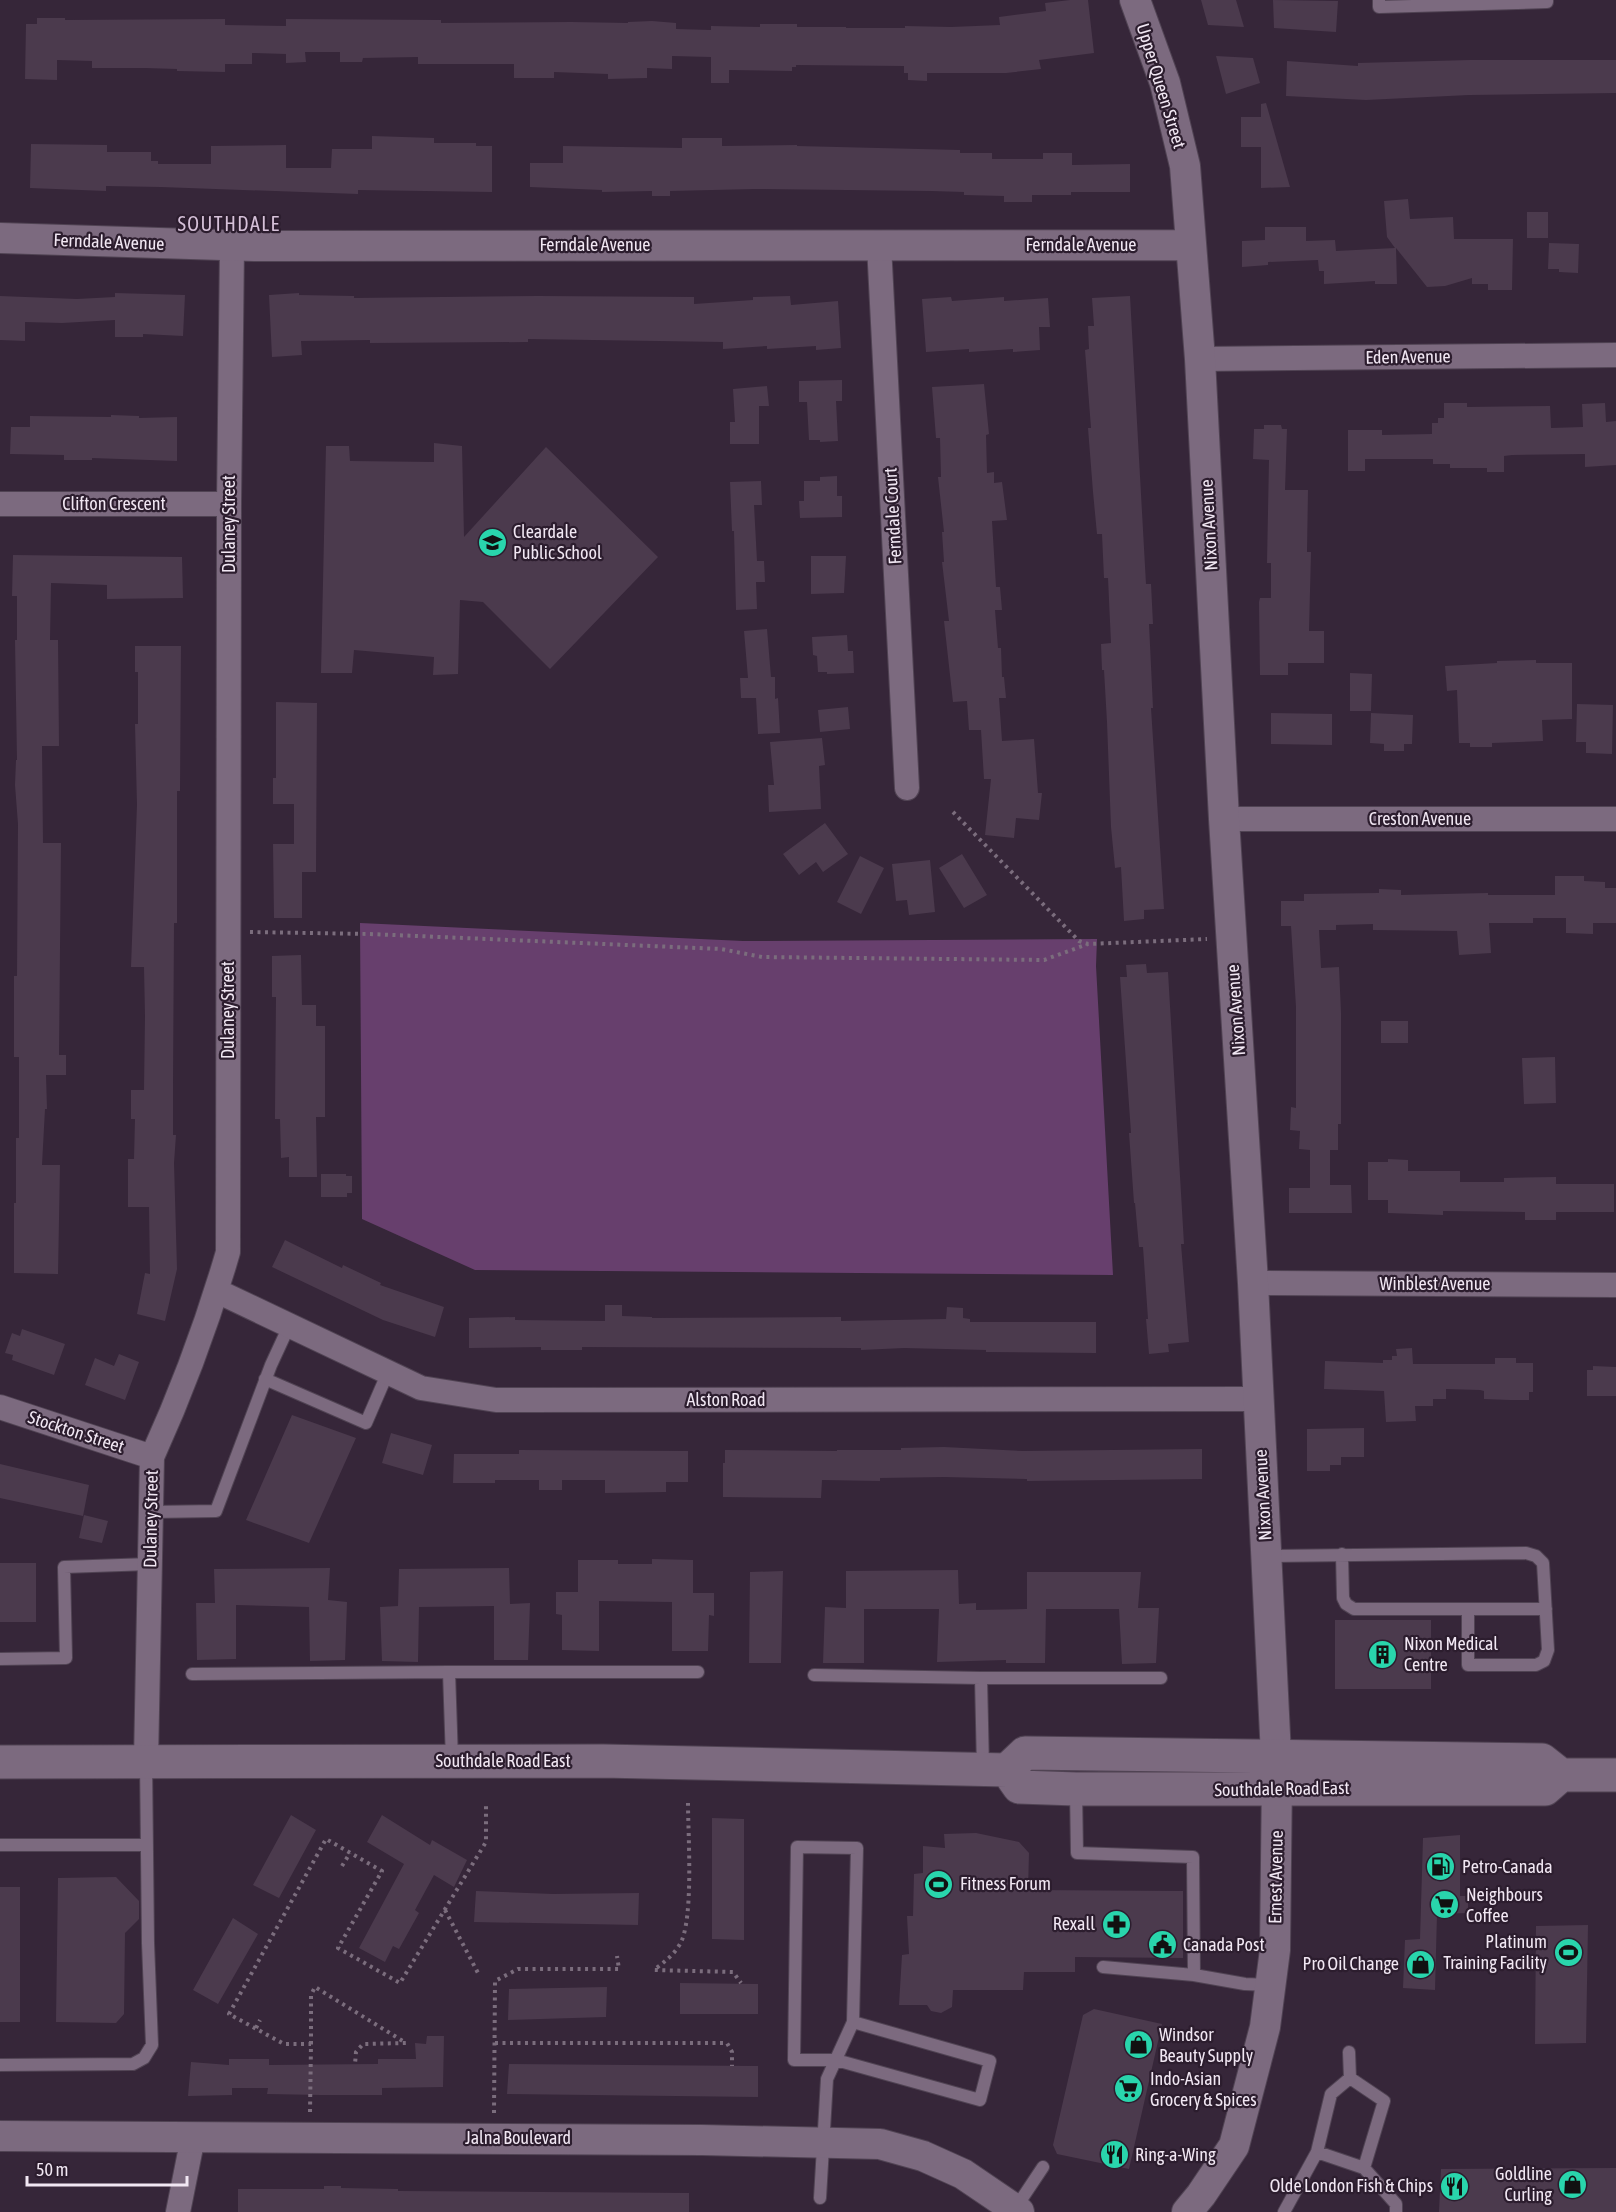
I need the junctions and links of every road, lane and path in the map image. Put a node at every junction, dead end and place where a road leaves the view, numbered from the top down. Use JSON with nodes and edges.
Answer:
{"nodes":[{"id":1,"x":1135,"y":0,"type":"edge"},
{"id":2,"x":1379,"y":0,"type":"edge"},
{"id":3,"x":1547,"y":0,"type":"edge"},
{"id":4,"x":0,"y":238,"type":"edge"},
{"id":5,"x":879,"y":245,"type":"junction"},
{"id":6,"x":1190,"y":245,"type":"junction"},
{"id":7,"x":232,"y":246,"type":"junction"},
{"id":8,"x":1616,"y":355,"type":"edge"},
{"id":9,"x":1200,"y":359,"type":"junction"},
{"id":10,"x":0,"y":504,"type":"edge"},
{"id":11,"x":229,"y":504,"type":"junction"},
{"id":12,"x":907,"y":788,"type":"dead end"},
{"id":13,"x":953,"y":812,"type":"dead end"},
{"id":14,"x":1224,"y":819,"type":"junction"},
{"id":15,"x":1616,"y":819,"type":"edge"},
{"id":16,"x":228,"y":931,"type":"junction"},
{"id":17,"x":1202,"y":940,"type":"dead end"},
{"id":18,"x":1088,"y":944,"type":"junction"},
{"id":19,"x":1253,"y":1283,"type":"junction"},
{"id":20,"x":1616,"y":1286,"type":"edge"},
{"id":21,"x":217,"y":1291,"type":"junction"},
{"id":22,"x":289,"y":1326,"type":"junction"},
{"id":23,"x":388,"y":1372,"type":"junction"},
{"id":24,"x":265,"y":1379,"type":"junction"},
{"id":25,"x":1258,"y":1399,"type":"junction"},
{"id":26,"x":0,"y":1407,"type":"edge"},
{"id":27,"x":152,"y":1457,"type":"junction"},
{"id":28,"x":151,"y":1512,"type":"junction"},
{"id":29,"x":1342,"y":1554,"type":"junction"},
{"id":30,"x":1266,"y":1556,"type":"junction"},
{"id":31,"x":150,"y":1564,"type":"junction"},
{"id":32,"x":1468,"y":1609,"type":"junction"},
{"id":33,"x":1546,"y":1609,"type":"junction"},
{"id":34,"x":0,"y":1659,"type":"edge"},
{"id":35,"x":449,"y":1672,"type":"junction"},
{"id":36,"x":698,"y":1672,"type":"dead end"},
{"id":37,"x":192,"y":1674,"type":"dead end"},
{"id":38,"x":814,"y":1675,"type":"dead end"},
{"id":39,"x":981,"y":1678,"type":"junction"},
{"id":40,"x":1161,"y":1678,"type":"dead end"},
{"id":41,"x":146,"y":1761,"type":"junction"},
{"id":42,"x":452,"y":1761,"type":"junction"},
{"id":43,"x":0,"y":1762,"type":"edge"},
{"id":44,"x":995,"y":1770,"type":"junction"},
{"id":45,"x":1276,"y":1774,"type":"junction"},
{"id":46,"x":1616,"y":1775,"type":"edge"},
{"id":47,"x":1076,"y":1789,"type":"junction"},
{"id":48,"x":486,"y":1803,"type":"dead end"},
{"id":49,"x":688,"y":1803,"type":"dead end"},
{"id":50,"x":0,"y":1845,"type":"edge"},
{"id":51,"x":147,"y":1845,"type":"junction"},
{"id":52,"x":350,"y":1853,"type":"junction"},
{"id":53,"x":342,"y":1866,"type":"dead end"},
{"id":54,"x":445,"y":1909,"type":"junction"},
{"id":55,"x":618,"y":1956,"type":"dead end"},
{"id":56,"x":1102,"y":1967,"type":"dead end"},
{"id":57,"x":478,"y":1973,"type":"dead end"},
{"id":58,"x":1194,"y":1975,"type":"junction"},
{"id":59,"x":741,"y":1983,"type":"dead end"},
{"id":60,"x":1270,"y":1984,"type":"junction"},
{"id":61,"x":261,"y":2020,"type":"dead end"},
{"id":62,"x":853,"y":2022,"type":"junction"},
{"id":63,"x":256,"y":2028,"type":"junction"},
{"id":64,"x":495,"y":2043,"type":"junction"},
{"id":65,"x":311,"y":2044,"type":"junction"},
{"id":66,"x":1349,"y":2052,"type":"dead end"},
{"id":67,"x":836,"y":2060,"type":"junction"},
{"id":68,"x":355,"y":2064,"type":"dead end"},
{"id":69,"x":0,"y":2065,"type":"edge"},
{"id":70,"x":732,"y":2066,"type":"dead end"},
{"id":71,"x":1350,"y":2078,"type":"junction"},
{"id":72,"x":310,"y":2112,"type":"dead end"},
{"id":73,"x":495,"y":2113,"type":"dead end"},
{"id":74,"x":0,"y":2136,"type":"edge"},
{"id":75,"x":193,"y":2137,"type":"junction"},
{"id":76,"x":823,"y":2143,"type":"junction"},
{"id":77,"x":1317,"y":2152,"type":"junction"},
{"id":78,"x":1042,"y":2167,"type":"dead end"},
{"id":79,"x":1364,"y":2168,"type":"junction"},
{"id":80,"x":820,"y":2198,"type":"dead end"},
{"id":81,"x":1017,"y":2210,"type":"edge"},
{"id":82,"x":178,"y":2212,"type":"edge"},
{"id":83,"x":1188,"y":2212,"type":"edge"},
{"id":84,"x":1284,"y":2212,"type":"edge"},
{"id":85,"x":1396,"y":2212,"type":"edge"}],
"edges":[{"from":1,"to":6,"type":"street","name":"Upper Queen Street"},
{"from":2,"to":3,"type":"lane"},
{"from":4,"to":7,"type":"street","name":"Ferndale Avenue"},
{"from":5,"to":6,"type":"street","name":"Ferndale Avenue"},
{"from":5,"to":7,"type":"street","name":"Ferndale Avenue"},
{"from":5,"to":12,"type":"street","name":"Ferndale Court"},
{"from":6,"to":9,"type":"street","name":"Nixon Avenue"},
{"from":7,"to":11,"type":"street","name":"Dulaney Street"},
{"from":8,"to":9,"type":"street","name":"Eden Avenue"},
{"from":9,"to":14,"type":"street","name":"Nixon Avenue"},
{"from":10,"to":11,"type":"street","name":"Clifton Crescent"},
{"from":11,"to":16,"type":"street","name":"Dulaney Street"},
{"from":13,"to":18,"type":"path"},
{"from":14,"to":15,"type":"street","name":"Creston Avenue"},
{"from":14,"to":19,"type":"street","name":"Nixon Avenue"},
{"from":16,"to":18,"type":"path"},
{"from":16,"to":21,"type":"street","name":"Dulaney Street"},
{"from":17,"to":18,"type":"path"},
{"from":19,"to":20,"type":"street","name":"Winblest Avenue"},
{"from":19,"to":25,"type":"street","name":"Nixon Avenue"},
{"from":21,"to":22,"type":"street","name":"Alston Road"},
{"from":21,"to":27,"type":"street","name":"Dulaney Street"},
{"from":22,"to":23,"type":"street","name":"Alston Road"},
{"from":22,"to":24,"type":"lane"},
{"from":23,"to":24,"type":"lane"},
{"from":23,"to":25,"type":"street","name":"Alston Road"},
{"from":24,"to":28,"type":"lane"},
{"from":25,"to":30,"type":"street","name":"Nixon Avenue"},
{"from":26,"to":27,"type":"street","name":"Stockton Street"},
{"from":27,"to":28,"type":"street","name":"Dulaney Street"},
{"from":28,"to":31,"type":"street","name":"Dulaney Street"},
{"from":29,"to":30,"type":"lane"},
{"from":29,"to":32,"type":"lane"},
{"from":29,"to":33,"type":"lane"},
{"from":30,"to":45,"type":"street","name":"Nixon Avenue"},
{"from":31,"to":34,"type":"lane"},
{"from":31,"to":41,"type":"street","name":"Dulaney Street"},
{"from":32,"to":33,"type":"lane"},
{"from":32,"to":33,"type":"lane"},
{"from":35,"to":36,"type":"lane"},
{"from":35,"to":37,"type":"lane"},
{"from":35,"to":42,"type":"lane"},
{"from":38,"to":39,"type":"lane"},
{"from":39,"to":40,"type":"lane"},
{"from":39,"to":44,"type":"lane"},
{"from":41,"to":42,"type":"main road","name":"Southdale Road East"},
{"from":41,"to":43,"type":"main road","name":"Southdale Road East"},
{"from":41,"to":51,"type":"lane"},
{"from":42,"to":44,"type":"main road","name":"Southdale Road East"},
{"from":44,"to":45,"type":"main road","name":"Southdale Road East"},
{"from":44,"to":47,"type":"main road","name":"Southdale Road East"},
{"from":45,"to":46,"type":"main road","name":"Southdale Road East"},
{"from":45,"to":47,"type":"main road","name":"Southdale Road East"},
{"from":45,"to":60,"type":"street","name":"Ernest Avenue"},
{"from":47,"to":58,"type":"lane"},
{"from":48,"to":54,"type":"path"},
{"from":49,"to":59,"type":"path"},
{"from":50,"to":51,"type":"lane"},
{"from":51,"to":69,"type":"lane"},
{"from":52,"to":53,"type":"path"},
{"from":52,"to":54,"type":"path"},
{"from":52,"to":63,"type":"path"},
{"from":54,"to":57,"type":"path"},
{"from":55,"to":64,"type":"path"},
{"from":56,"to":58,"type":"lane"},
{"from":58,"to":60,"type":"lane"},
{"from":60,"to":83,"type":"street","name":"Ernest Avenue"},
{"from":61,"to":63,"type":"path"},
{"from":62,"to":67,"type":"lane"},
{"from":62,"to":67,"type":"lane"},
{"from":62,"to":67,"type":"lane"},
{"from":63,"to":65,"type":"path"},
{"from":64,"to":70,"type":"path"},
{"from":64,"to":73,"type":"path"},
{"from":65,"to":68,"type":"path"},
{"from":65,"to":72,"type":"path"},
{"from":66,"to":71,"type":"lane"},
{"from":67,"to":76,"type":"lane"},
{"from":71,"to":77,"type":"lane"},
{"from":71,"to":79,"type":"lane"},
{"from":74,"to":75,"type":"street","name":"Jalna Boulevard"},
{"from":75,"to":76,"type":"street","name":"Jalna Boulevard"},
{"from":75,"to":82,"type":"street"},
{"from":76,"to":80,"type":"lane"},
{"from":76,"to":81,"type":"street","name":"Jalna Boulevard"},
{"from":77,"to":79,"type":"lane"},
{"from":77,"to":84,"type":"lane"},
{"from":78,"to":81,"type":"lane"},
{"from":79,"to":85,"type":"lane"}]}
